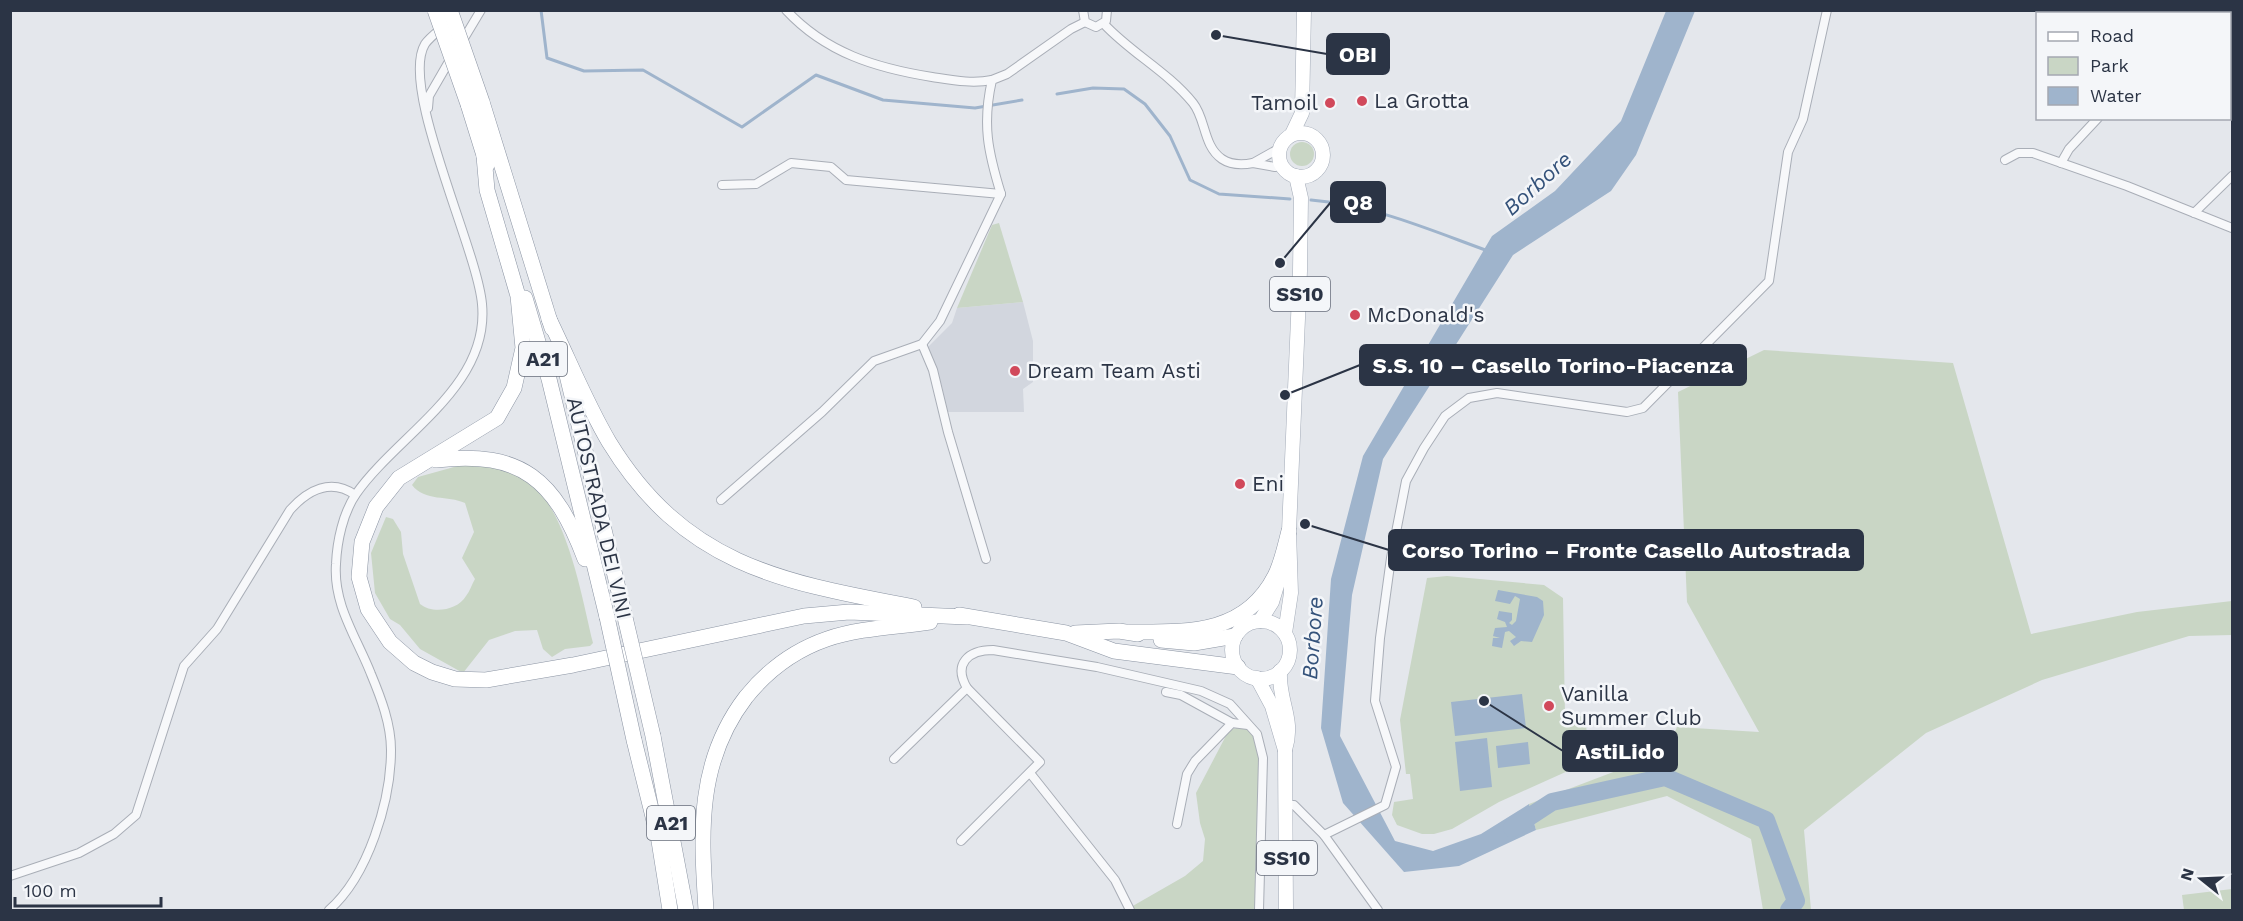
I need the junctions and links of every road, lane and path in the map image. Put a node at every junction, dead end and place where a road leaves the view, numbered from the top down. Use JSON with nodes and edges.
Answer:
{"nodes":[{"id":1,"x":435,"y":10,"type":"edge"},
{"id":2,"x":450,"y":10,"type":"edge"},
{"id":3,"x":460,"y":10,"type":"edge"},
{"id":4,"x":481,"y":10,"type":"edge"},
{"id":5,"x":786,"y":10,"type":"edge"},
{"id":6,"x":1083,"y":10,"type":"edge"},
{"id":7,"x":1107,"y":10,"type":"edge"},
{"id":8,"x":1304,"y":10,"type":"edge"},
{"id":9,"x":1827,"y":10,"type":"edge"},
{"id":10,"x":1085,"y":22,"type":"junction"},
{"id":11,"x":1104,"y":24,"type":"junction"},
{"id":12,"x":992,"y":80,"type":"junction"},
{"id":13,"x":475,"y":103,"type":"junction"},
{"id":14,"x":1302,"y":113,"type":"junction"},
{"id":15,"x":427,"y":114,"type":"junction"},
{"id":16,"x":2095,"y":120,"type":"edge"},
{"id":17,"x":1292,"y":134,"type":"junction"},
{"id":18,"x":1311,"y":135,"type":"junction"},
{"id":19,"x":1280,"y":148,"type":"junction"},
{"id":20,"x":484,"y":156,"type":"junction"},
{"id":21,"x":2005,"y":160,"type":"dead end"},
{"id":22,"x":1253,"y":163,"type":"junction"},
{"id":23,"x":2061,"y":163,"type":"junction"},
{"id":24,"x":1281,"y":165,"type":"junction"},
{"id":25,"x":1311,"y":175,"type":"junction"},
{"id":26,"x":1296,"y":176,"type":"junction"},
{"id":27,"x":2232,"y":176,"type":"edge"},
{"id":28,"x":722,"y":185,"type":"dead end"},
{"id":29,"x":1001,"y":194,"type":"junction"},
{"id":30,"x":1301,"y":198,"type":"junction"},
{"id":31,"x":2194,"y":213,"type":"junction"},
{"id":32,"x":2232,"y":228,"type":"edge"},
{"id":33,"x":549,"y":319,"type":"junction"},
{"id":34,"x":922,"y":344,"type":"junction"},
{"id":35,"x":427,"y":461,"type":"junction"},
{"id":36,"x":355,"y":495,"type":"junction"},
{"id":37,"x":721,"y":500,"type":"dead end"},
{"id":38,"x":1289,"y":531,"type":"junction"},
{"id":39,"x":986,"y":559,"type":"dead end"},
{"id":40,"x":967,"y":616,"type":"junction"},
{"id":41,"x":607,"y":617,"type":"junction"},
{"id":42,"x":1260,"y":621,"type":"junction"},
{"id":43,"x":1130,"y":632,"type":"junction"},
{"id":44,"x":1066,"y":633,"type":"junction"},
{"id":45,"x":1285,"y":633,"type":"junction"},
{"id":46,"x":1235,"y":636,"type":"junction"},
{"id":47,"x":1238,"y":667,"type":"junction"},
{"id":48,"x":1280,"y":671,"type":"junction"},
{"id":49,"x":1257,"y":678,"type":"junction"},
{"id":50,"x":967,"y":688,"type":"junction"},
{"id":51,"x":1166,"y":692,"type":"dead end"},
{"id":52,"x":1232,"y":723,"type":"junction"},
{"id":53,"x":1248,"y":724,"type":"junction"},
{"id":54,"x":1285,"y":750,"type":"junction"},
{"id":55,"x":894,"y":759,"type":"dead end"},
{"id":56,"x":1030,"y":773,"type":"junction"},
{"id":57,"x":1287,"y":805,"type":"junction"},
{"id":58,"x":1177,"y":824,"type":"dead end"},
{"id":59,"x":1324,"y":835,"type":"junction"},
{"id":60,"x":961,"y":841,"type":"dead end"},
{"id":61,"x":10,"y":876,"type":"edge"},
{"id":62,"x":329,"y":910,"type":"edge"},
{"id":63,"x":670,"y":910,"type":"edge"},
{"id":64,"x":686,"y":910,"type":"edge"},
{"id":65,"x":706,"y":910,"type":"edge"},
{"id":66,"x":1130,"y":910,"type":"edge"},
{"id":67,"x":1259,"y":910,"type":"edge"},
{"id":68,"x":1286,"y":910,"type":"edge"},
{"id":69,"x":1378,"y":910,"type":"edge"}],
"edges":[{"from":1,"to":13,"type":"highway","name":"AUTOSTRADA DEI VINI","number":"A21","bridge":true},
{"from":2,"to":13,"type":"highway","name":"AUTOSTRADA DEI VINI","number":"A21","bridge":true},
{"from":3,"to":15,"type":"street"},
{"from":4,"to":15,"type":"street"},
{"from":5,"to":12,"type":"street"},
{"from":6,"to":10,"type":"street"},
{"from":7,"to":11,"type":"street"},
{"from":8,"to":14,"type":"main road","number":"SS10"},
{"from":9,"to":59,"type":"street"},
{"from":10,"to":11,"type":"street"},
{"from":10,"to":12,"type":"street"},
{"from":11,"to":22,"type":"street"},
{"from":12,"to":29,"type":"street"},
{"from":13,"to":20,"type":"highway","name":"AUTOSTRADA DEI VINI","number":"A21"},
{"from":13,"to":33,"type":"highway","name":"AUTOSTRADA DEI VINI","number":"A21"},
{"from":14,"to":17,"type":"main road","number":"SS10"},
{"from":14,"to":18,"type":"main road","number":"SS10"},
{"from":15,"to":36,"type":"street"},
{"from":16,"to":23,"type":"street"},
{"from":17,"to":18,"type":"main road"},
{"from":17,"to":19,"type":"main road","number":"SS10"},
{"from":18,"to":25,"type":"main road","number":"SS10"},
{"from":19,"to":22,"type":"street"},
{"from":19,"to":24,"type":"main road"},
{"from":20,"to":35,"type":"highway"},
{"from":20,"to":41,"type":"highway","name":"AUTOSTRADA DEI VINI","number":"A21"},
{"from":21,"to":23,"type":"street"},
{"from":22,"to":24,"type":"street"},
{"from":23,"to":31,"type":"street"},
{"from":24,"to":26,"type":"main road"},
{"from":25,"to":26,"type":"main road"},
{"from":25,"to":30,"type":"main road","number":"SS10"},
{"from":26,"to":30,"type":"main road","number":"SS10"},
{"from":27,"to":31,"type":"street"},
{"from":28,"to":29,"type":"street"},
{"from":29,"to":34,"type":"street"},
{"from":30,"to":38,"type":"main road","number":"SS10"},
{"from":31,"to":32,"type":"street"},
{"from":33,"to":40,"type":"highway"},
{"from":33,"to":64,"type":"highway","name":"AUTOSTRADA DEI VINI","number":"A21","bridge":true},
{"from":34,"to":37,"type":"street"},
{"from":34,"to":39,"type":"street"},
{"from":35,"to":40,"type":"highway"},
{"from":35,"to":41,"type":"highway"},
{"from":36,"to":61,"type":"street"},
{"from":36,"to":62,"type":"street"},
{"from":38,"to":42,"type":"main road"},
{"from":38,"to":43,"type":"highway"},
{"from":38,"to":45,"type":"main road"},
{"from":40,"to":44,"type":"highway"},
{"from":40,"to":65,"type":"highway"},
{"from":41,"to":63,"type":"highway","name":"AUTOSTRADA DEI VINI","number":"A21","bridge":true},
{"from":42,"to":45,"type":"main road"},
{"from":42,"to":46,"type":"main road"},
{"from":43,"to":44,"type":"highway"},
{"from":43,"to":46,"type":"highway"},
{"from":44,"to":47,"type":"highway"},
{"from":45,"to":48,"type":"main road"},
{"from":46,"to":47,"type":"main road"},
{"from":47,"to":49,"type":"main road"},
{"from":48,"to":49,"type":"main road"},
{"from":48,"to":54,"type":"main road"},
{"from":49,"to":54,"type":"main road"},
{"from":50,"to":53,"type":"street"},
{"from":50,"to":55,"type":"street"},
{"from":50,"to":56,"type":"street"},
{"from":51,"to":52,"type":"street"},
{"from":52,"to":53,"type":"street"},
{"from":52,"to":58,"type":"street"},
{"from":53,"to":67,"type":"street"},
{"from":54,"to":57,"type":"main road","number":"SS10"},
{"from":56,"to":60,"type":"street"},
{"from":56,"to":66,"type":"street"},
{"from":57,"to":59,"type":"street"},
{"from":57,"to":68,"type":"main road","number":"SS10"},
{"from":59,"to":69,"type":"street"}]}
